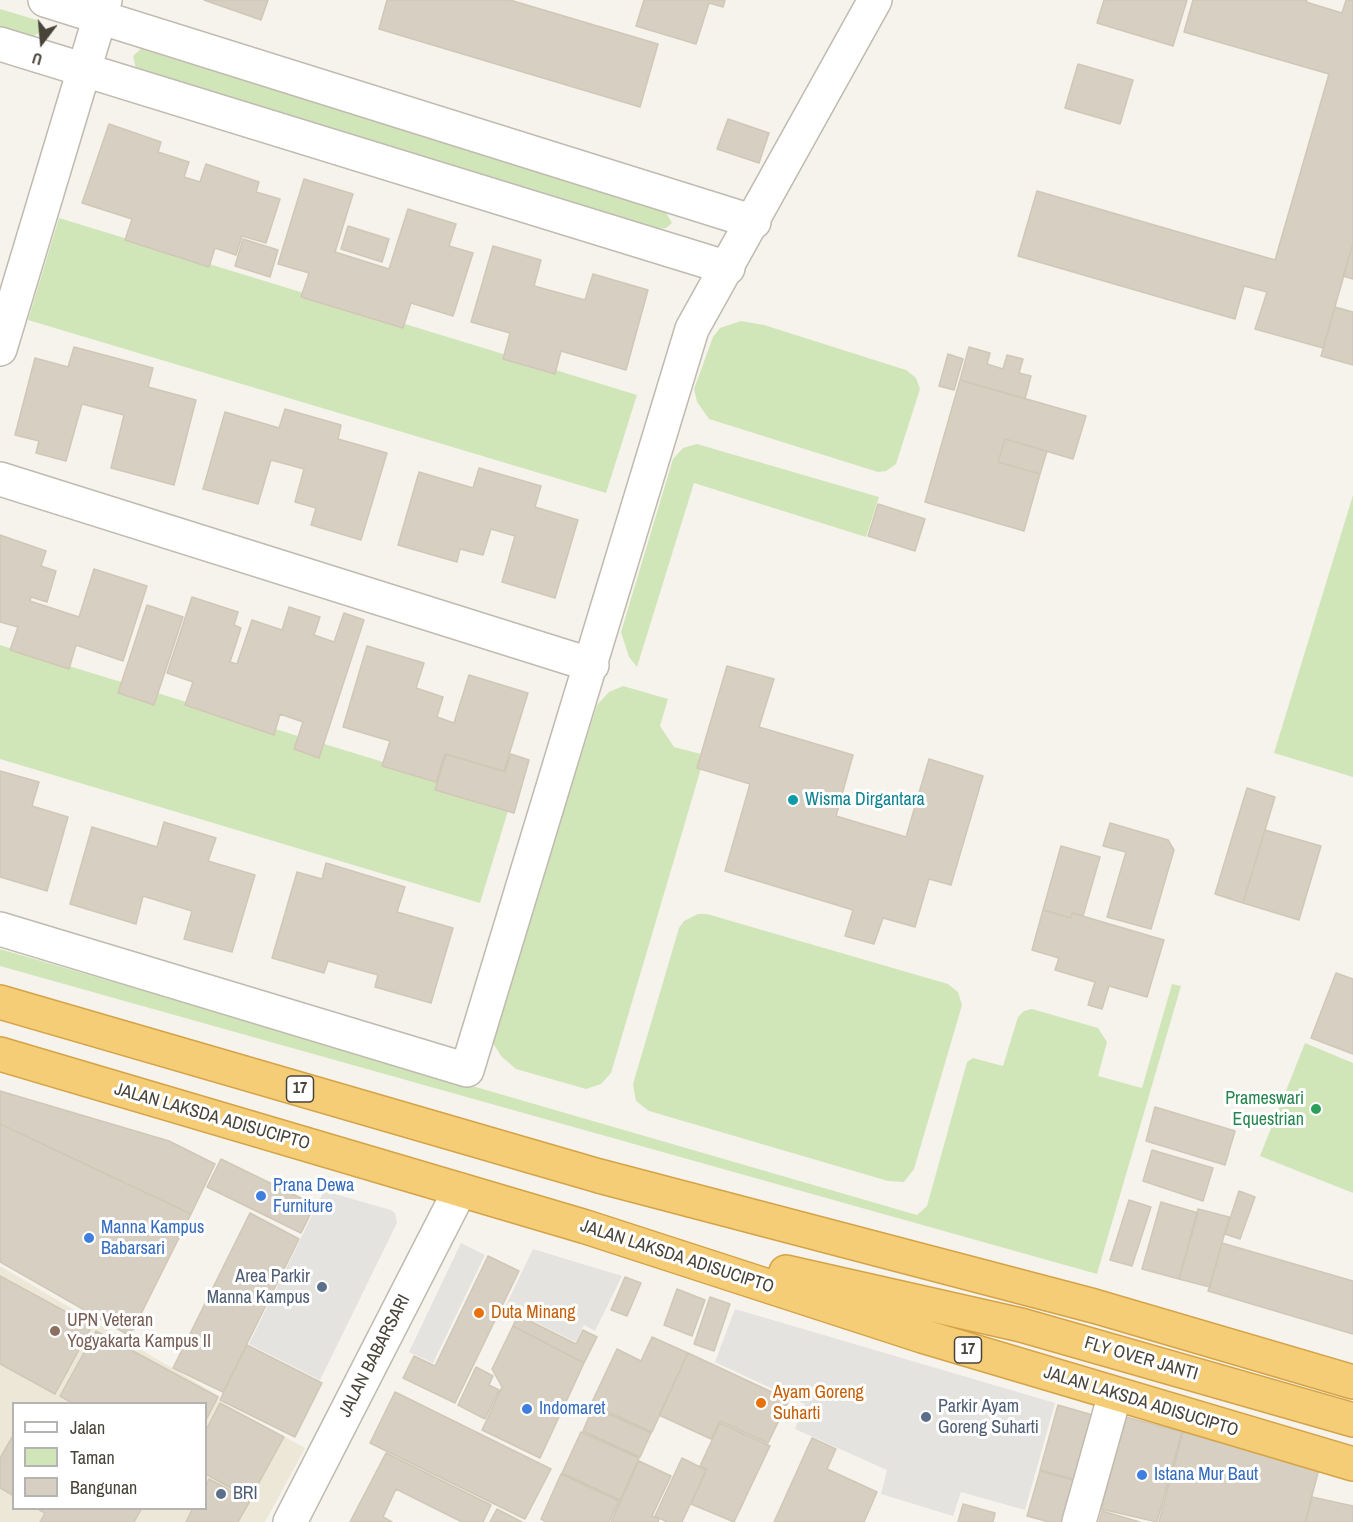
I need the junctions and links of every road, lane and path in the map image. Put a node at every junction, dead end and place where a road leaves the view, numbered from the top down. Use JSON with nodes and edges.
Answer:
{"nodes":[{"id":1,"x":45,"y":0,"type":"edge"},
{"id":2,"x":875,"y":0,"type":"edge"},
{"id":3,"x":103,"y":8,"type":"edge"},
{"id":4,"x":0,"y":44,"type":"edge"},
{"id":5,"x":83,"y":68,"type":"junction"},
{"id":6,"x":754,"y":222,"type":"junction"},
{"id":7,"x":12,"y":263,"type":"edge"},
{"id":8,"x":728,"y":268,"type":"junction"},
{"id":9,"x":0,"y":349,"type":"edge"},
{"id":10,"x":0,"y":479,"type":"edge"},
{"id":11,"x":592,"y":665,"type":"junction"},
{"id":12,"x":0,"y":929,"type":"edge"},
{"id":13,"x":0,"y":1002,"type":"edge"},
{"id":14,"x":0,"y":1054,"type":"edge"},
{"id":15,"x":460,"y":1190,"type":"junction"},
{"id":16,"x":586,"y":1227,"type":"junction"},
{"id":17,"x":1353,"y":1382,"type":"edge"},
{"id":18,"x":1115,"y":1394,"type":"junction"},
{"id":19,"x":1353,"y":1420,"type":"edge"},
{"id":20,"x":1353,"y":1464,"type":"edge"},
{"id":21,"x":298,"y":1519,"type":"edge"},
{"id":22,"x":1079,"y":1522,"type":"edge"}],
"edges":[{"from":1,"to":3,"type":"street"},
{"from":2,"to":6,"type":"street"},
{"from":3,"to":5,"type":"street"},
{"from":3,"to":6,"type":"street"},
{"from":4,"to":5,"type":"street"},
{"from":5,"to":7,"type":"street"},
{"from":5,"to":8,"type":"street"},
{"from":6,"to":8,"type":"street"},
{"from":7,"to":9,"type":"street"},
{"from":8,"to":11,"type":"street"},
{"from":10,"to":11,"type":"street"},
{"from":11,"to":12,"type":"street"},
{"from":13,"to":17,"type":"highway","number":"17"},
{"from":14,"to":15,"type":"highway","name":"JALAN LAKSDA ADISUCIPTO","number":"17"},
{"from":15,"to":16,"type":"highway","name":"JALAN LAKSDA ADISUCIPTO","number":"17"},
{"from":15,"to":21,"type":"street","name":"JALAN BABARSARI"},
{"from":16,"to":18,"type":"highway","name":"JALAN LAKSDA ADISUCIPTO","number":"17"},
{"from":16,"to":19,"type":"highway","name":"FLY OVER JANTI","number":"17"},
{"from":18,"to":20,"type":"highway","name":"JALAN LAKSDA ADISUCIPTO","number":"17"},
{"from":18,"to":22,"type":"street"}]}
